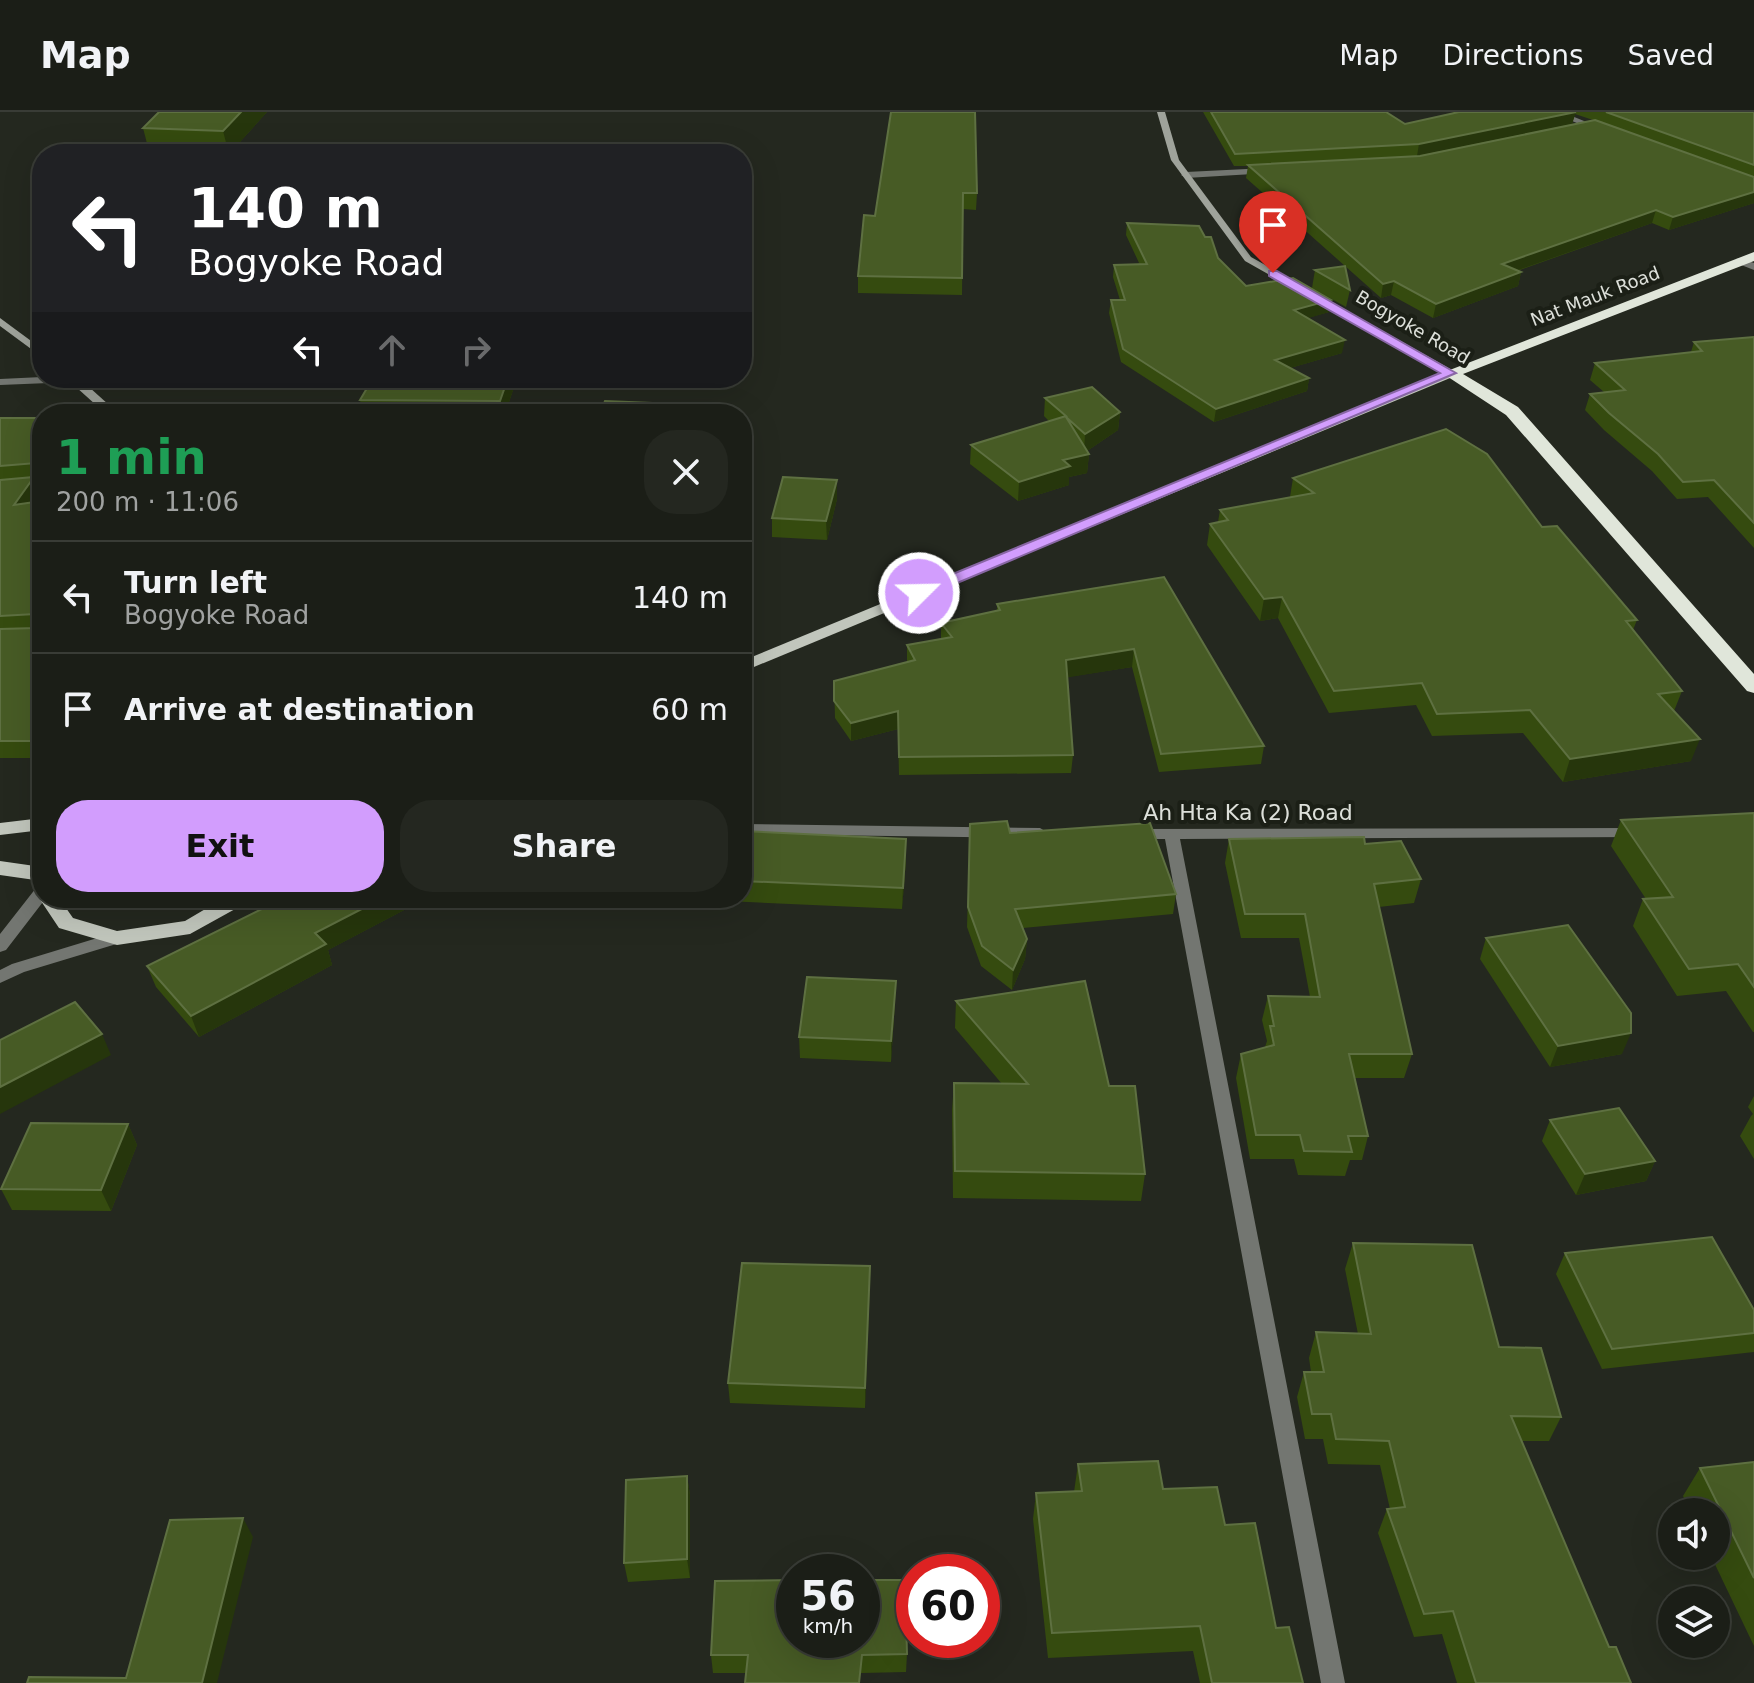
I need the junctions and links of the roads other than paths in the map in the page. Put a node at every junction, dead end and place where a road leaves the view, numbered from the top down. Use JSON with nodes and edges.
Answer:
{"nodes":[{"id":1,"x":1161,"y":112,"type":"edge"},
{"id":2,"x":1554,"y":112,"type":"edge"},
{"id":3,"x":1593,"y":126,"type":"junction"},
{"id":4,"x":1564,"y":132,"type":"edge"},
{"id":5,"x":1608,"y":132,"type":"edge"},
{"id":6,"x":1279,"y":170,"type":"edge"},
{"id":7,"x":1186,"y":175,"type":"junction"},
{"id":8,"x":1749,"y":262,"type":"edge"},
{"id":9,"x":0,"y":321,"type":"edge"},
{"id":10,"x":32,"y":346,"type":"edge"},
{"id":11,"x":1450,"y":373,"type":"junction"},
{"id":12,"x":32,"y":380,"type":"edge"},
{"id":13,"x":0,"y":382,"type":"edge"},
{"id":14,"x":84,"y":388,"type":"edge"},
{"id":15,"x":102,"y":404,"type":"edge"},
{"id":16,"x":32,"y":487,"type":"edge"},
{"id":17,"x":0,"y":489,"type":"edge"},
{"id":18,"x":752,"y":663,"type":"edge"},
{"id":19,"x":1754,"y":687,"type":"edge"},
{"id":20,"x":32,"y":825,"type":"edge"},
{"id":21,"x":0,"y":829,"type":"edge"},
{"id":22,"x":752,"y":829,"type":"edge"},
{"id":23,"x":1061,"y":833,"type":"edge"},
{"id":24,"x":1660,"y":833,"type":"edge"},
{"id":25,"x":1124,"y":834,"type":"edge"},
{"id":26,"x":1172,"y":835,"type":"junction"},
{"id":27,"x":0,"y":868,"type":"edge"},
{"id":28,"x":32,"y":873,"type":"edge"},
{"id":29,"x":32,"y":905,"type":"edge"},
{"id":30,"x":56,"y":908,"type":"edge"},
{"id":31,"x":222,"y":908,"type":"edge"},
{"id":32,"x":117,"y":938,"type":"junction"},
{"id":33,"x":0,"y":946,"type":"edge"},
{"id":34,"x":0,"y":977,"type":"edge"},
{"id":35,"x":1333,"y":1683,"type":"edge"}],
"edges":[{"from":1,"to":7,"type":"street","name":"Bogyoke Road"},
{"from":2,"to":3,"type":"street"},
{"from":3,"to":4,"type":"street"},
{"from":3,"to":5,"type":"street"},
{"from":6,"to":7,"type":"street"},
{"from":7,"to":11,"type":"street","name":"Bogyoke Road"},
{"from":8,"to":11,"type":"highway","name":"Nat Mauk Road"},
{"from":9,"to":10,"type":"street"},
{"from":11,"to":18,"type":"main road"},
{"from":11,"to":19,"type":"highway","name":"Bogyoke Road"},
{"from":12,"to":13,"type":"street"},
{"from":14,"to":15,"type":"street"},
{"from":16,"to":17,"type":"street"},
{"from":20,"to":21,"type":"main road"},
{"from":22,"to":23,"type":"street"},
{"from":24,"to":26,"type":"street","name":"Ah Hta Ka (2) Road"},
{"from":25,"to":26,"type":"street","name":"Ah Hta Ka (2) Road"},
{"from":26,"to":35,"type":"street"},
{"from":27,"to":28,"type":"main road"},
{"from":29,"to":33,"type":"street"},
{"from":30,"to":32,"type":"main road"},
{"from":31,"to":32,"type":"main road"},
{"from":32,"to":34,"type":"street"}]}
